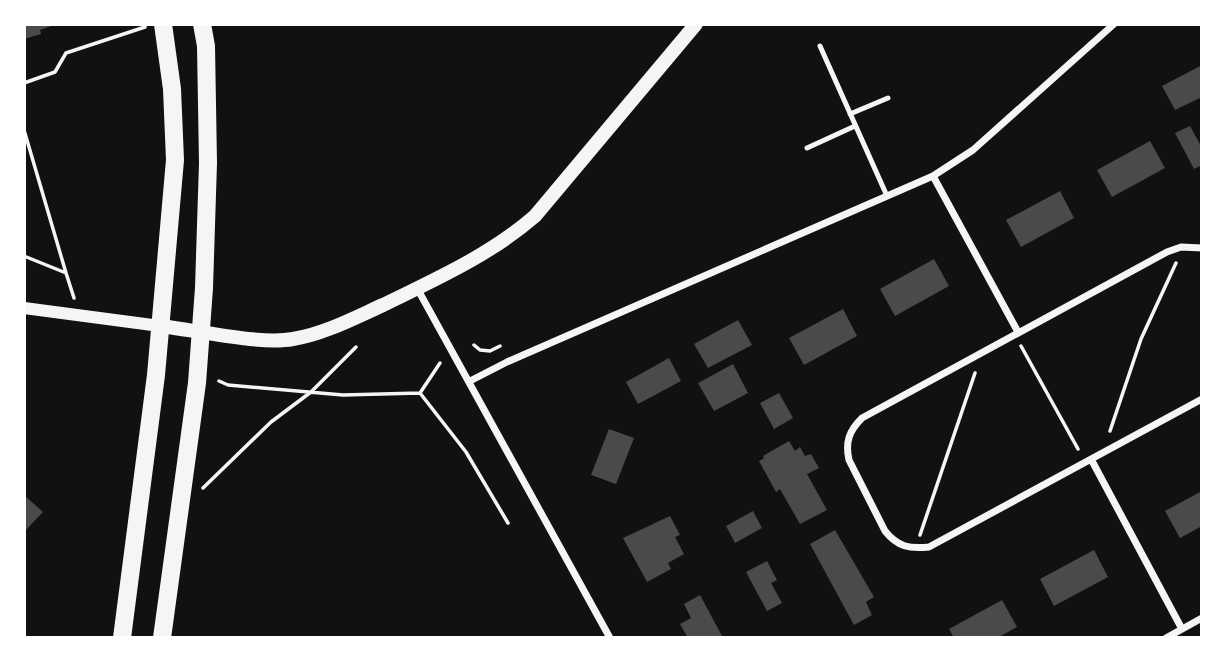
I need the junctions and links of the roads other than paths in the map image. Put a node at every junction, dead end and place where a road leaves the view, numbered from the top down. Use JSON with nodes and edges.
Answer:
{"nodes":[{"id":1,"x":202,"y":24,"type":"edge"},
{"id":2,"x":696,"y":24,"type":"edge"},
{"id":3,"x":1114,"y":24,"type":"edge"},
{"id":4,"x":155,"y":26,"type":"edge"},
{"id":5,"x":820,"y":46,"type":"dead end"},
{"id":6,"x":888,"y":98,"type":"dead end"},
{"id":7,"x":850,"y":114,"type":"junction"},
{"id":8,"x":855,"y":125,"type":"junction"},
{"id":9,"x":807,"y":148,"type":"dead end"},
{"id":10,"x":933,"y":176,"type":"junction"},
{"id":11,"x":887,"y":197,"type":"junction"},
{"id":12,"x":1202,"y":248,"type":"edge"},
{"id":13,"x":418,"y":288,"type":"junction"},
{"id":14,"x":24,"y":308,"type":"edge"},
{"id":15,"x":160,"y":326,"type":"junction"},
{"id":16,"x":200,"y":331,"type":"junction"},
{"id":17,"x":1018,"y":332,"type":"junction"},
{"id":18,"x":470,"y":381,"type":"junction"},
{"id":19,"x":1202,"y":399,"type":"edge"},
{"id":20,"x":1091,"y":459,"type":"junction"},
{"id":21,"x":1202,"y":618,"type":"edge"},
{"id":22,"x":1182,"y":629,"type":"junction"},
{"id":23,"x":122,"y":638,"type":"edge"},
{"id":24,"x":162,"y":638,"type":"edge"},
{"id":25,"x":610,"y":638,"type":"edge"},
{"id":26,"x":1166,"y":638,"type":"edge"}],
"edges":[{"from":1,"to":16,"type":"main road"},
{"from":2,"to":13,"type":"main road"},
{"from":3,"to":10,"type":"street"},
{"from":4,"to":15,"type":"main road"},
{"from":5,"to":7,"type":"lane"},
{"from":6,"to":7,"type":"lane"},
{"from":7,"to":8,"type":"lane"},
{"from":8,"to":9,"type":"lane"},
{"from":8,"to":11,"type":"lane"},
{"from":10,"to":11,"type":"street"},
{"from":10,"to":17,"type":"street"},
{"from":11,"to":18,"type":"street"},
{"from":12,"to":17,"type":"street"},
{"from":13,"to":16,"type":"main road"},
{"from":13,"to":18,"type":"street"},
{"from":14,"to":15,"type":"street"},
{"from":15,"to":16,"type":"main road"},
{"from":15,"to":23,"type":"main road"},
{"from":16,"to":24,"type":"main road"},
{"from":17,"to":20,"type":"street"},
{"from":18,"to":25,"type":"street"},
{"from":19,"to":20,"type":"street"},
{"from":20,"to":22,"type":"street"},
{"from":21,"to":22,"type":"street"},
{"from":22,"to":26,"type":"street"}]}
